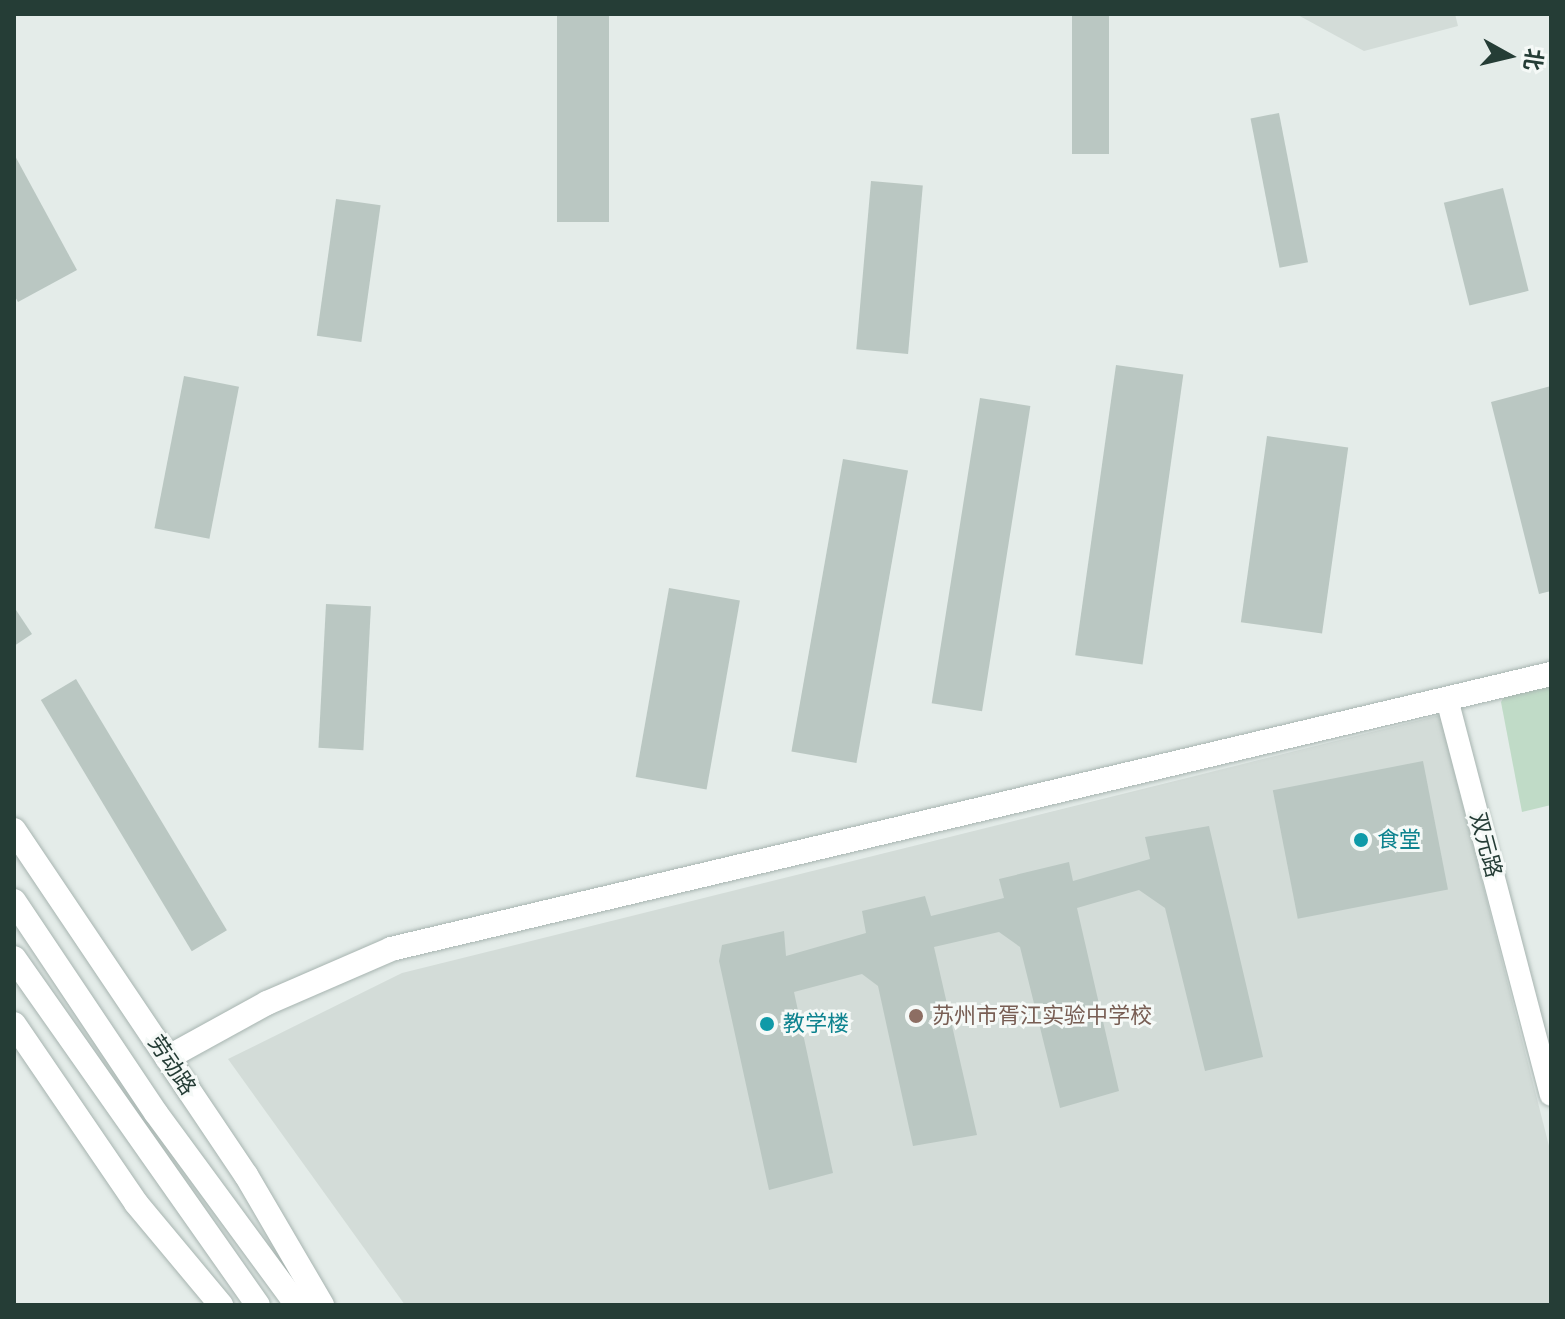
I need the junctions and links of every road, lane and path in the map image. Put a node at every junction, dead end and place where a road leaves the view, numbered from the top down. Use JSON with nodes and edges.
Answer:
{"nodes":[{"id":1,"x":1551,"y":674,"type":"edge"},
{"id":2,"x":1447,"y":699,"type":"junction"},
{"id":3,"x":14,"y":830,"type":"edge"},
{"id":4,"x":14,"y":901,"type":"edge"},
{"id":5,"x":14,"y":958,"type":"edge"},
{"id":6,"x":14,"y":1024,"type":"edge"},
{"id":7,"x":22,"y":1049,"type":"edge"},
{"id":8,"x":167,"y":1058,"type":"junction"},
{"id":9,"x":1551,"y":1095,"type":"edge"},
{"id":10,"x":221,"y":1305,"type":"edge"},
{"id":11,"x":258,"y":1305,"type":"edge"},
{"id":12,"x":297,"y":1305,"type":"edge"},
{"id":13,"x":322,"y":1305,"type":"edge"}],
"edges":[{"from":1,"to":2,"type":"main road"},
{"from":2,"to":8,"type":"main road"},
{"from":2,"to":9,"type":"street","name":"双元路"},
{"from":3,"to":8,"type":"main road","name":"劳动路"},
{"from":4,"to":12,"type":"main road","name":"劳动路"},
{"from":5,"to":11,"type":"main road"},
{"from":6,"to":7,"type":"main road"},
{"from":7,"to":10,"type":"main road"},
{"from":8,"to":13,"type":"main road","name":"劳动路"}]}
